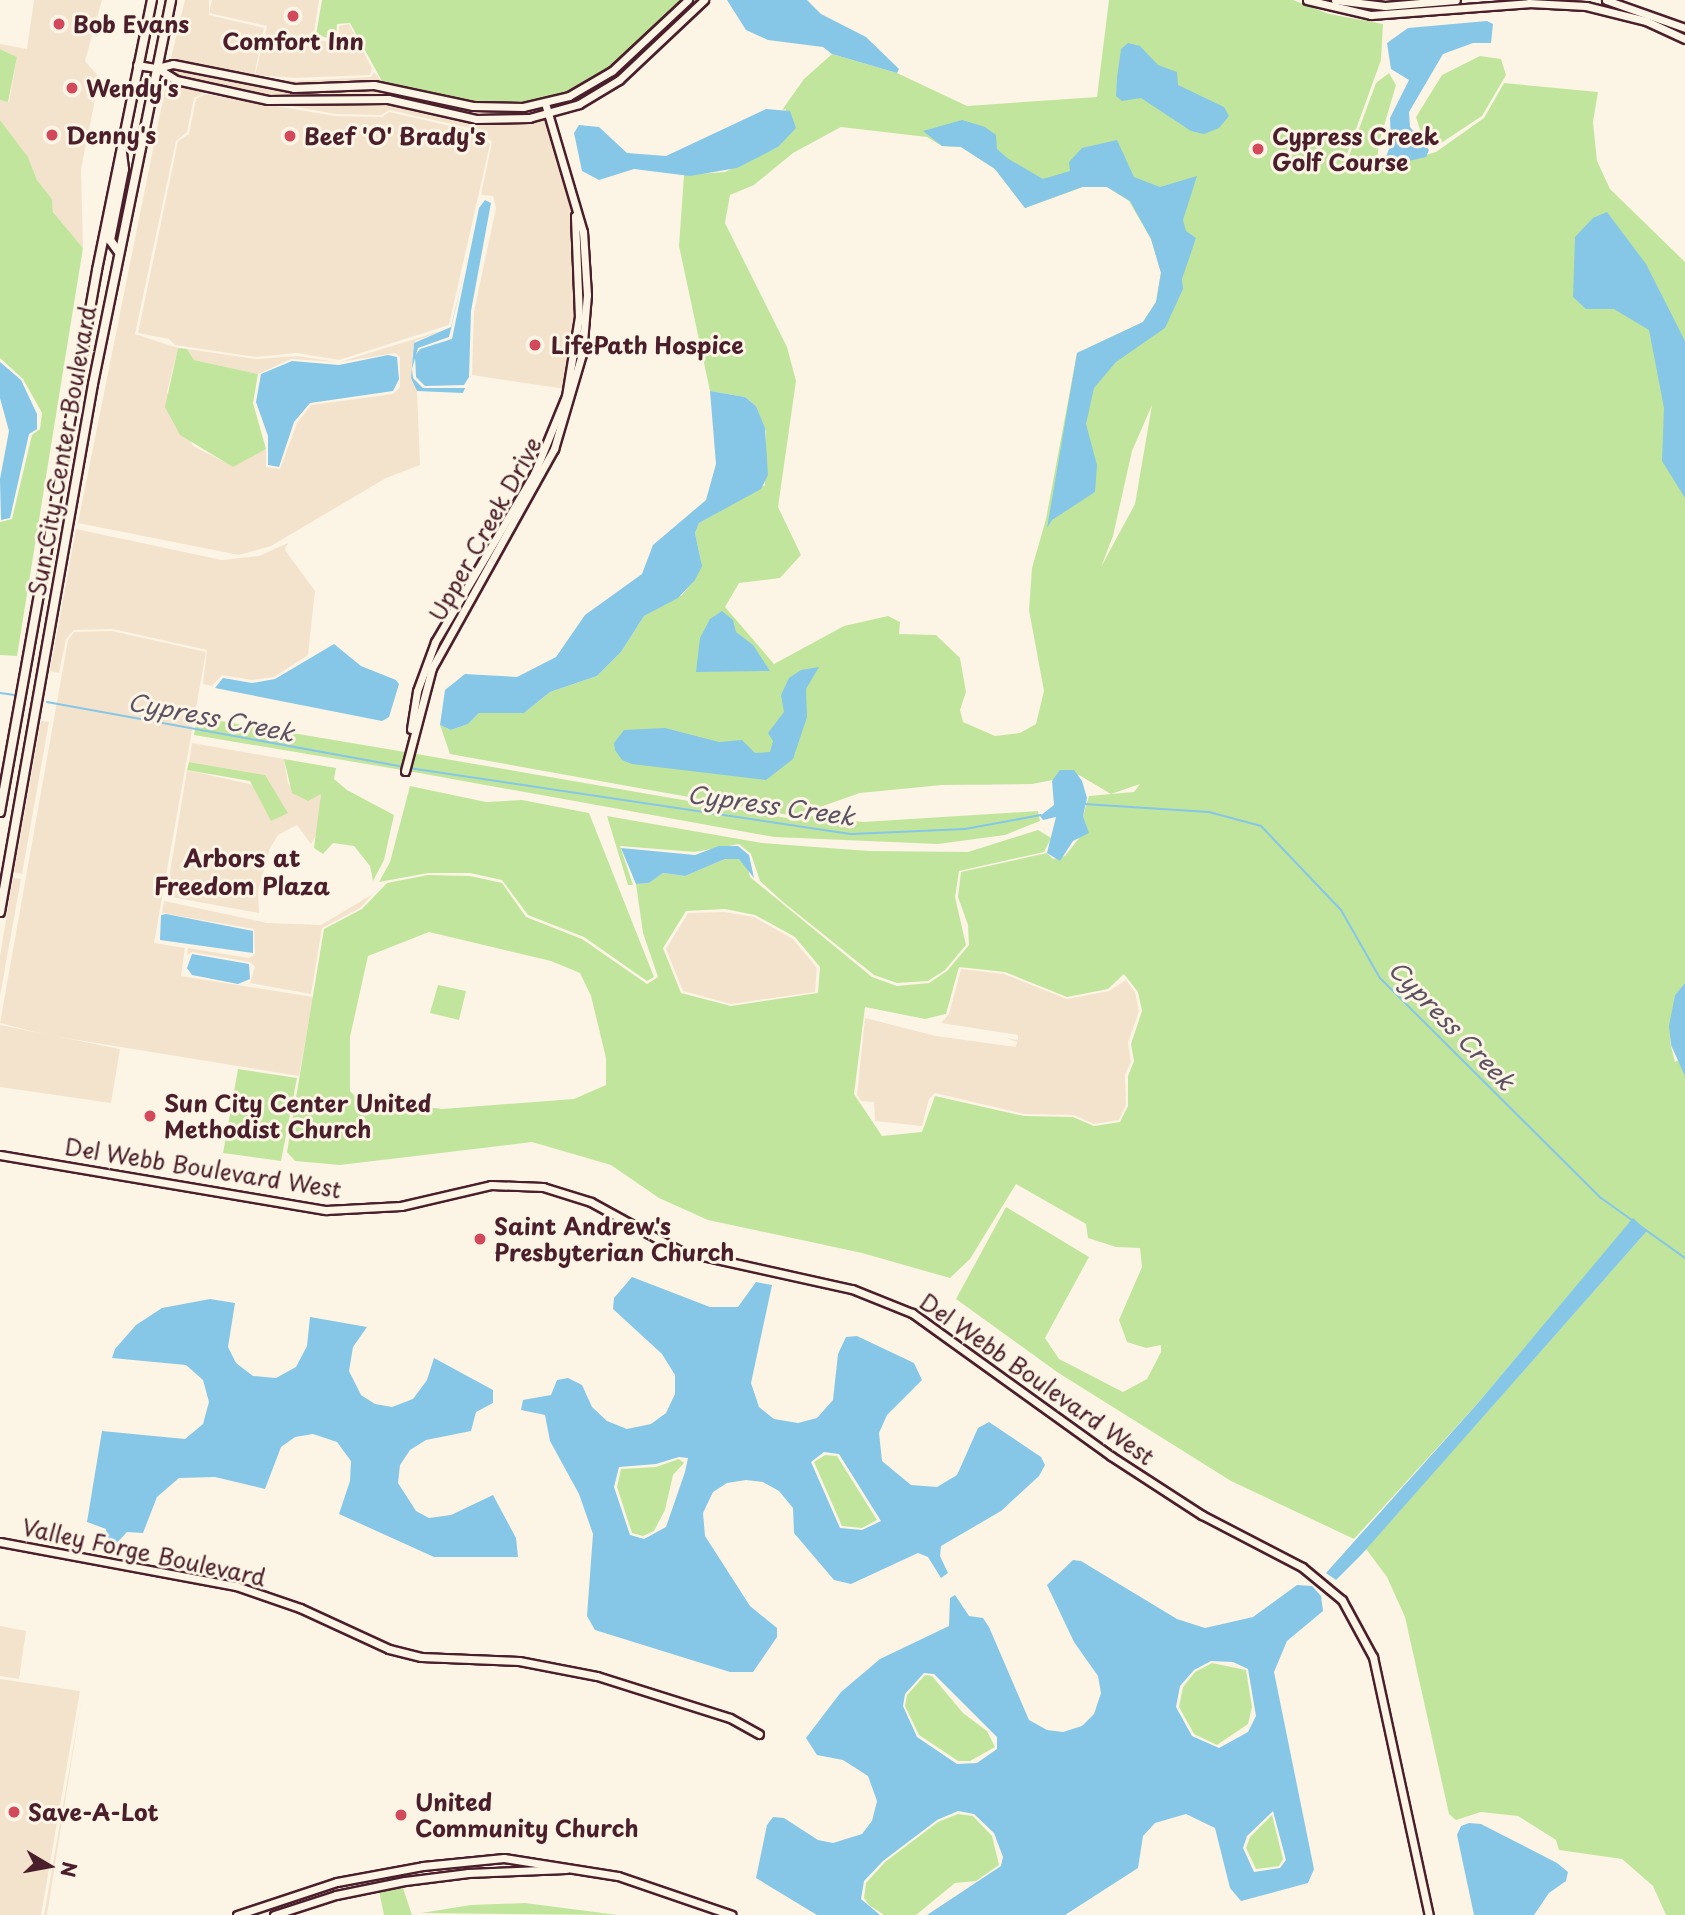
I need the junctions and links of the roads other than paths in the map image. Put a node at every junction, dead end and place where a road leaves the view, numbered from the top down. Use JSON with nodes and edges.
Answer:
{"nodes":[{"id":1,"x":152,"y":0,"type":"edge"},
{"id":2,"x":172,"y":0,"type":"edge"},
{"id":3,"x":688,"y":0,"type":"edge"},
{"id":4,"x":704,"y":0,"type":"edge"},
{"id":5,"x":1307,"y":0,"type":"edge"},
{"id":6,"x":1335,"y":0,"type":"edge"},
{"id":7,"x":1456,"y":0,"type":"edge"},
{"id":8,"x":1606,"y":0,"type":"edge"},
{"id":9,"x":1685,"y":28,"type":"edge"},
{"id":10,"x":1685,"y":39,"type":"edge"},
{"id":11,"x":137,"y":65,"type":"junction"},
{"id":12,"x":157,"y":68,"type":"junction"},
{"id":13,"x":545,"y":103,"type":"junction"},
{"id":14,"x":548,"y":115,"type":"junction"},
{"id":15,"x":121,"y":145,"type":"junction"},
{"id":16,"x":118,"y":251,"type":"junction"},
{"id":17,"x":405,"y":771,"type":"dead end"},
{"id":18,"x":0,"y":812,"type":"edge"},
{"id":19,"x":0,"y":912,"type":"edge"},
{"id":20,"x":0,"y":1155,"type":"edge"},
{"id":21,"x":0,"y":1542,"type":"edge"},
{"id":22,"x":759,"y":1734,"type":"dead end"},
{"id":23,"x":493,"y":1858,"type":"junction"},
{"id":24,"x":467,"y":1861,"type":"junction"},
{"id":25,"x":578,"y":1869,"type":"junction"},
{"id":26,"x":493,"y":1872,"type":"junction"},
{"id":27,"x":468,"y":1873,"type":"junction"},
{"id":28,"x":337,"y":1882,"type":"junction"},
{"id":29,"x":340,"y":1894,"type":"junction"},
{"id":30,"x":237,"y":1915,"type":"edge"},
{"id":31,"x":274,"y":1915,"type":"edge"},
{"id":32,"x":732,"y":1915,"type":"edge"},
{"id":33,"x":1429,"y":1915,"type":"edge"}],
"edges":[{"from":1,"to":11,"type":"main road","name":"Sun City Center Boulevard"},
{"from":2,"to":12,"type":"main road","name":"Sun City Center Boulevard"},
{"from":3,"to":13,"type":"street"},
{"from":4,"to":14,"type":"street"},
{"from":5,"to":10,"type":"street"},
{"from":6,"to":7,"type":"street"},
{"from":8,"to":9,"type":"street"},
{"from":11,"to":12,"type":"street"},
{"from":11,"to":15,"type":"main road","name":"Sun City Center Boulevard"},
{"from":12,"to":13,"type":"street"},
{"from":12,"to":14,"type":"street"},
{"from":12,"to":16,"type":"main road","name":"Sun City Center Boulevard"},
{"from":13,"to":14,"type":"street","name":"Upper Creek Drive"},
{"from":14,"to":17,"type":"street","name":"Upper Creek Drive"},
{"from":15,"to":16,"type":"main road"},
{"from":15,"to":18,"type":"main road","name":"Sun City Center Boulevard"},
{"from":16,"to":19,"type":"main road","name":"Sun City Center Boulevard"},
{"from":20,"to":33,"type":"street","name":"Del Webb Boulevard West"},
{"from":21,"to":22,"type":"street","name":"Valley Forge Boulevard"},
{"from":23,"to":24,"type":"street"},
{"from":23,"to":25,"type":"street"},
{"from":23,"to":26,"type":"street"},
{"from":24,"to":27,"type":"street"},
{"from":24,"to":28,"type":"street"},
{"from":25,"to":26,"type":"street"},
{"from":25,"to":32,"type":"street"},
{"from":26,"to":27,"type":"street"},
{"from":27,"to":29,"type":"street"},
{"from":28,"to":29,"type":"street"},
{"from":28,"to":30,"type":"street"},
{"from":29,"to":31,"type":"street"}]}
